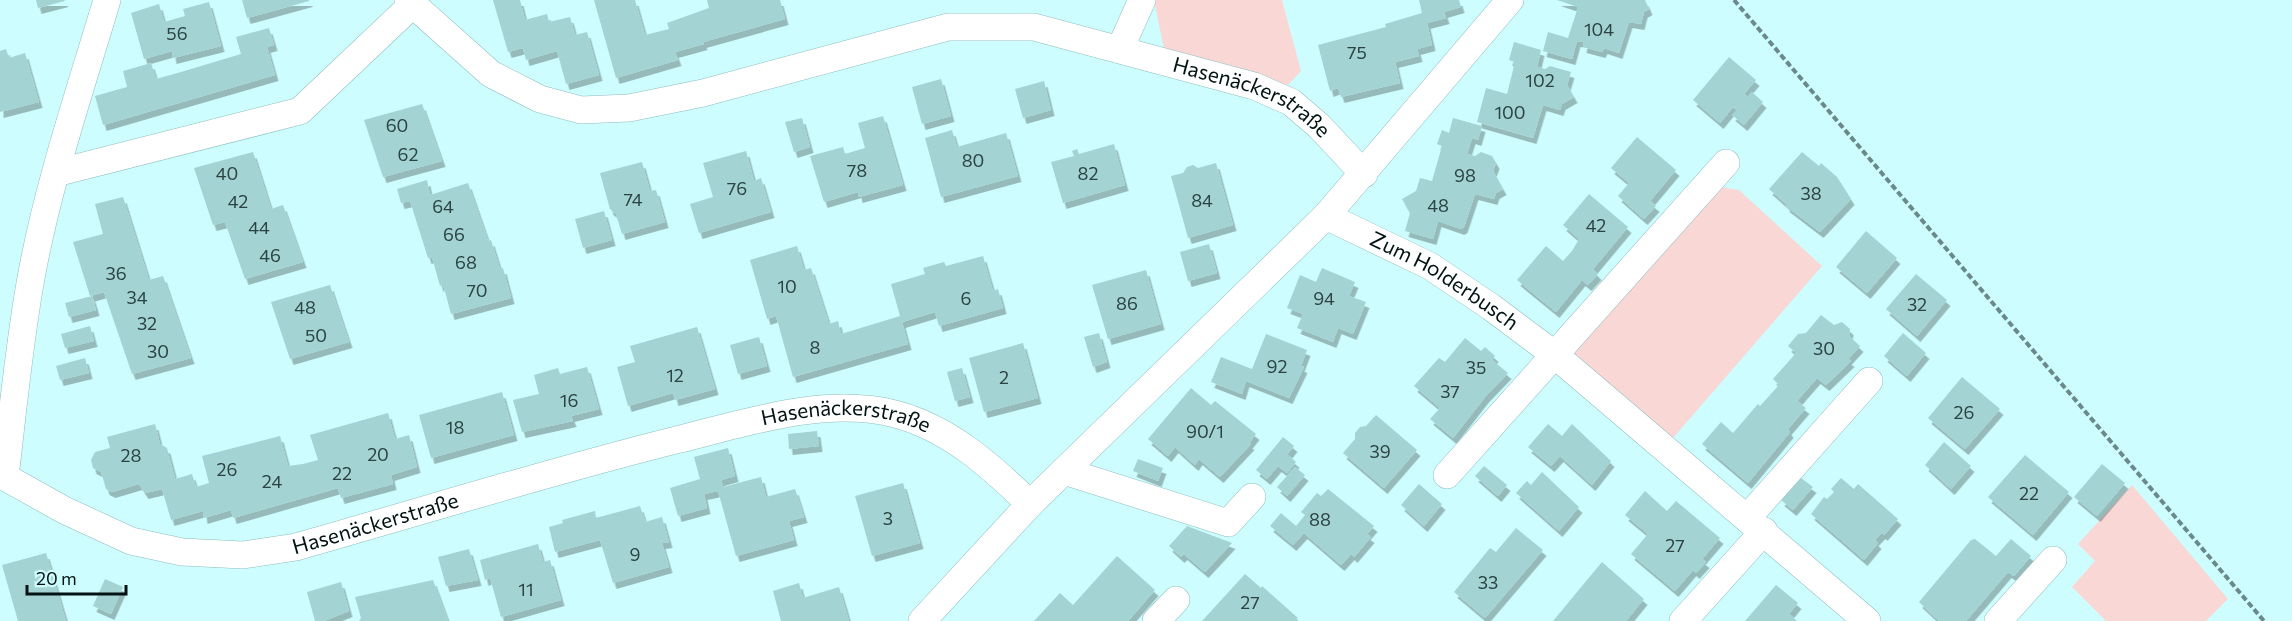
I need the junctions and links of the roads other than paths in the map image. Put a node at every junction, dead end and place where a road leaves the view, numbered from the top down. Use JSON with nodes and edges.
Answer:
{"nodes":[{"id":1,"x":107,"y":0,"type":"edge"},
{"id":2,"x":1142,"y":0,"type":"edge"},
{"id":3,"x":1510,"y":0,"type":"edge"},
{"id":4,"x":410,"y":2,"type":"edge"},
{"id":5,"x":1120,"y":49,"type":"junction"},
{"id":6,"x":1726,"y":163,"type":"dead end"},
{"id":7,"x":56,"y":173,"type":"junction"},
{"id":8,"x":1364,"y":174,"type":"junction"},
{"id":9,"x":1326,"y":216,"type":"junction"},
{"id":10,"x":1555,"y":355,"type":"junction"},
{"id":11,"x":1869,"y":381,"type":"dead end"},
{"id":12,"x":1064,"y":471,"type":"junction"},
{"id":13,"x":1447,"y":475,"type":"dead end"},
{"id":14,"x":1252,"y":497,"type":"dead end"},
{"id":15,"x":1030,"y":504,"type":"junction"},
{"id":16,"x":1756,"y":524,"type":"junction"},
{"id":17,"x":2053,"y":560,"type":"dead end"},
{"id":18,"x":1176,"y":600,"type":"dead end"},
{"id":19,"x":922,"y":621,"type":"edge"},
{"id":20,"x":1156,"y":621,"type":"edge"},
{"id":21,"x":1683,"y":621,"type":"edge"},
{"id":22,"x":1867,"y":621,"type":"edge"},
{"id":23,"x":1998,"y":621,"type":"edge"}],
"edges":[{"from":1,"to":7,"type":"street","name":"Hasenäckerstraße"},
{"from":2,"to":5,"type":"street"},
{"from":3,"to":8,"type":"street"},
{"from":4,"to":5,"type":"street","name":"Hasenäckerstraße"},
{"from":4,"to":7,"type":"street","name":"Hasenäckerstraße"},
{"from":5,"to":8,"type":"street","name":"Hasenäckerstraße"},
{"from":6,"to":10,"type":"street"},
{"from":7,"to":15,"type":"street","name":"Hasenäckerstraße"},
{"from":8,"to":9,"type":"street"},
{"from":9,"to":10,"type":"street","name":"Zum Holderbusch"},
{"from":9,"to":12,"type":"street"},
{"from":10,"to":13,"type":"street"},
{"from":10,"to":16,"type":"street","name":"Zum Holderbusch"},
{"from":11,"to":16,"type":"street"},
{"from":12,"to":14,"type":"street"},
{"from":12,"to":15,"type":"street"},
{"from":15,"to":19,"type":"street"},
{"from":16,"to":21,"type":"street"},
{"from":16,"to":22,"type":"street","name":"Zum Holderbusch"},
{"from":17,"to":23,"type":"street"},
{"from":18,"to":20,"type":"street"}]}
